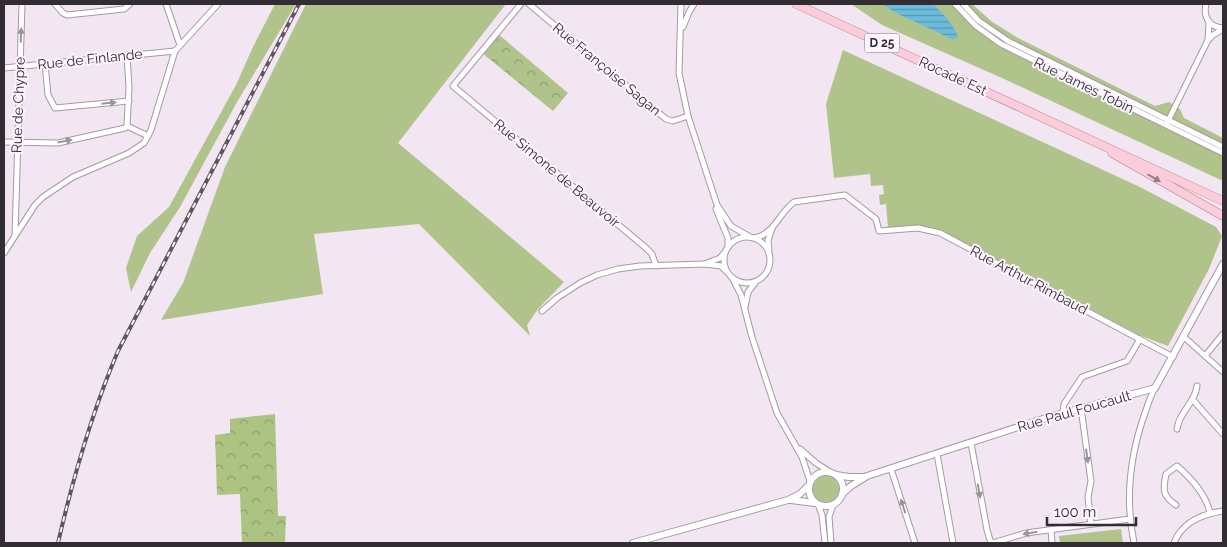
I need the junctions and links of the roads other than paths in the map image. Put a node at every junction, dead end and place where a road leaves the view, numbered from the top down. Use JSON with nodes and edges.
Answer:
{"nodes":[{"id":1,"x":22,"y":4,"type":"edge"},
{"id":2,"x":55,"y":4,"type":"edge"},
{"id":3,"x":130,"y":4,"type":"edge"},
{"id":4,"x":166,"y":4,"type":"edge"},
{"id":5,"x":218,"y":4,"type":"edge"},
{"id":6,"x":521,"y":4,"type":"edge"},
{"id":7,"x":529,"y":4,"type":"edge"},
{"id":8,"x":682,"y":4,"type":"edge"},
{"id":9,"x":694,"y":4,"type":"edge"},
{"id":10,"x":796,"y":4,"type":"edge"},
{"id":11,"x":955,"y":4,"type":"edge"},
{"id":12,"x":963,"y":4,"type":"edge"},
{"id":13,"x":1206,"y":4,"type":"edge"},
{"id":14,"x":1209,"y":22,"type":"junction"},
{"id":15,"x":1223,"y":29,"type":"edge"},
{"id":16,"x":681,"y":38,"type":"junction"},
{"id":17,"x":1208,"y":40,"type":"junction"},
{"id":18,"x":180,"y":45,"type":"junction"},
{"id":19,"x":176,"y":51,"type":"junction"},
{"id":20,"x":126,"y":55,"type":"junction"},
{"id":21,"x":45,"y":64,"type":"junction"},
{"id":22,"x":20,"y":66,"type":"junction"},
{"id":23,"x":4,"y":68,"type":"edge"},
{"id":24,"x":129,"y":101,"type":"junction"},
{"id":25,"x":688,"y":116,"type":"junction"},
{"id":26,"x":1167,"y":123,"type":"junction"},
{"id":27,"x":127,"y":126,"type":"junction"},
{"id":28,"x":1082,"y":135,"type":"junction"},
{"id":29,"x":148,"y":136,"type":"junction"},
{"id":30,"x":4,"y":142,"type":"edge"},
{"id":31,"x":17,"y":142,"type":"junction"},
{"id":32,"x":1223,"y":147,"type":"edge"},
{"id":33,"x":1223,"y":154,"type":"edge"},
{"id":34,"x":712,"y":194,"type":"junction"},
{"id":35,"x":1223,"y":201,"type":"edge"},
{"id":36,"x":1222,"y":216,"type":"edge"},
{"id":37,"x":775,"y":224,"type":"junction"},
{"id":38,"x":15,"y":235,"type":"junction"},
{"id":39,"x":752,"y":238,"type":"junction"},
{"id":40,"x":727,"y":249,"type":"junction"},
{"id":41,"x":4,"y":253,"type":"edge"},
{"id":42,"x":769,"y":253,"type":"junction"},
{"id":43,"x":1223,"y":258,"type":"edge"},
{"id":44,"x":704,"y":264,"type":"junction"},
{"id":45,"x":1223,"y":264,"type":"edge"},
{"id":46,"x":656,"y":266,"type":"junction"},
{"id":47,"x":726,"y":271,"type":"junction"},
{"id":48,"x":1218,"y":272,"type":"junction"},
{"id":49,"x":733,"y":279,"type":"junction"},
{"id":50,"x":755,"y":282,"type":"junction"},
{"id":51,"x":542,"y":311,"type":"dead end"},
{"id":52,"x":745,"y":312,"type":"junction"},
{"id":53,"x":1223,"y":334,"type":"edge"},
{"id":54,"x":1184,"y":337,"type":"junction"},
{"id":55,"x":1140,"y":339,"type":"junction"},
{"id":56,"x":1205,"y":356,"type":"junction"},
{"id":57,"x":1173,"y":357,"type":"junction"},
{"id":58,"x":1223,"y":372,"type":"edge"},
{"id":59,"x":1197,"y":386,"type":"dead end"},
{"id":60,"x":1155,"y":388,"type":"junction"},
{"id":61,"x":1193,"y":400,"type":"junction"},
{"id":62,"x":1081,"y":408,"type":"junction"},
{"id":63,"x":1063,"y":413,"type":"junction"},
{"id":64,"x":1176,"y":429,"type":"dead end"},
{"id":65,"x":1223,"y":434,"type":"edge"},
{"id":66,"x":793,"y":441,"type":"junction"},
{"id":67,"x":970,"y":443,"type":"junction"},
{"id":68,"x":936,"y":454,"type":"junction"},
{"id":69,"x":891,"y":469,"type":"junction"},
{"id":70,"x":833,"y":473,"type":"junction"},
{"id":71,"x":867,"y":476,"type":"junction"},
{"id":72,"x":809,"y":484,"type":"junction"},
{"id":73,"x":842,"y":494,"type":"junction"},
{"id":74,"x":788,"y":500,"type":"junction"},
{"id":75,"x":816,"y":503,"type":"junction"},
{"id":76,"x":1176,"y":504,"type":"dead end"},
{"id":77,"x":833,"y":505,"type":"junction"},
{"id":78,"x":1223,"y":511,"type":"edge"},
{"id":79,"x":1210,"y":513,"type":"junction"},
{"id":80,"x":1130,"y":519,"type":"junction"},
{"id":81,"x":1091,"y":524,"type":"junction"},
{"id":82,"x":1051,"y":530,"type":"junction"},
{"id":83,"x":633,"y":543,"type":"edge"},
{"id":84,"x":824,"y":543,"type":"edge"},
{"id":85,"x":831,"y":543,"type":"edge"},
{"id":86,"x":915,"y":543,"type":"edge"},
{"id":87,"x":953,"y":543,"type":"edge"},
{"id":88,"x":992,"y":543,"type":"edge"},
{"id":89,"x":1052,"y":543,"type":"edge"},
{"id":90,"x":1134,"y":543,"type":"edge"},
{"id":91,"x":1174,"y":543,"type":"edge"}],
"edges":[{"from":22,"to":1,"type":"street","name":"Rue de Chypre","one_way":true},
{"from":2,"to":3,"type":"street"},
{"from":4,"to":18,"type":"street"},
{"from":5,"to":18,"type":"street"},
{"from":6,"to":46,"type":"street","name":"Rue Simone de Beauvoir"},
{"from":7,"to":25,"type":"street","name":"Rue Françoise Sagan"},
{"from":8,"to":16,"type":"street"},
{"from":9,"to":16,"type":"street"},
{"from":10,"to":28,"type":"main road","name":"Rocade Est","number":"D 25"},
{"from":11,"to":26,"type":"street","name":"Rue James Tobin"},
{"from":12,"to":26,"type":"street","name":"Rue James Tobin"},
{"from":13,"to":14,"type":"street"},
{"from":14,"to":15,"type":"street"},
{"from":14,"to":17,"type":"street"},
{"from":15,"to":17,"type":"street"},
{"from":16,"to":25,"type":"street"},
{"from":17,"to":26,"type":"street"},
{"from":18,"to":19,"type":"street"},
{"from":19,"to":20,"type":"street","name":"Rue de Finlande"},
{"from":19,"to":29,"type":"street"},
{"from":20,"to":21,"type":"street","name":"Rue de Finlande"},
{"from":20,"to":24,"type":"street"},
{"from":21,"to":22,"type":"street","name":"Rue de Finlande"},
{"from":21,"to":24,"type":"street","one_way":true},
{"from":22,"to":23,"type":"street","name":"Rue de Finlande"},
{"from":22,"to":31,"type":"street","name":"Rue de Chypre"},
{"from":24,"to":27,"type":"street"},
{"from":25,"to":34,"type":"street"},
{"from":26,"to":32,"type":"street","name":"Rue James Tobin"},
{"from":26,"to":33,"type":"street","name":"Rue James Tobin"},
{"from":27,"to":29,"type":"street"},
{"from":31,"to":27,"type":"street","one_way":true},
{"from":28,"to":35,"type":"main road","name":"Rocade Est","number":"D 25"},
{"from":28,"to":36,"type":"main road","name":"Rocade Est","number":"D 25","one_way":true},
{"from":29,"to":38,"type":"street"},
{"from":30,"to":31,"type":"street"},
{"from":31,"to":38,"type":"street","name":"Rue de Chypre"},
{"from":34,"to":39,"type":"street"},
{"from":34,"to":40,"type":"street"},
{"from":37,"to":39,"type":"street"},
{"from":37,"to":42,"type":"street"},
{"from":37,"to":55,"type":"street","name":"Rue Arthur Rimbaud"},
{"from":38,"to":41,"type":"street"},
{"from":39,"to":40,"type":"street"},
{"from":39,"to":42,"type":"street"},
{"from":40,"to":44,"type":"street"},
{"from":40,"to":47,"type":"street"},
{"from":42,"to":50,"type":"street"},
{"from":43,"to":48,"type":"street"},
{"from":44,"to":46,"type":"street"},
{"from":44,"to":47,"type":"street"},
{"from":45,"to":48,"type":"street"},
{"from":46,"to":51,"type":"street"},
{"from":47,"to":49,"type":"street"},
{"from":48,"to":54,"type":"street"},
{"from":49,"to":50,"type":"street"},
{"from":49,"to":52,"type":"street"},
{"from":50,"to":52,"type":"street"},
{"from":52,"to":66,"type":"street"},
{"from":53,"to":56,"type":"street"},
{"from":54,"to":56,"type":"street"},
{"from":54,"to":57,"type":"street"},
{"from":55,"to":57,"type":"street","name":"Rue Arthur Rimbaud"},
{"from":55,"to":63,"type":"street"},
{"from":56,"to":58,"type":"street"},
{"from":57,"to":60,"type":"street"},
{"from":59,"to":61,"type":"street"},
{"from":60,"to":62,"type":"street","name":"Rue Paul Foucault"},
{"from":60,"to":80,"type":"street"},
{"from":61,"to":64,"type":"street"},
{"from":61,"to":65,"type":"street"},
{"from":62,"to":63,"type":"street","name":"Rue Paul Foucault"},
{"from":62,"to":81,"type":"street","one_way":true},
{"from":63,"to":67,"type":"street","name":"Rue Paul Foucault"},
{"from":66,"to":70,"type":"street"},
{"from":66,"to":72,"type":"street"},
{"from":67,"to":68,"type":"street","name":"Rue Paul Foucault"},
{"from":67,"to":88,"type":"street","one_way":true},
{"from":68,"to":69,"type":"street","name":"Rue Paul Foucault"},
{"from":68,"to":87,"type":"street"},
{"from":69,"to":71,"type":"street","name":"Rue Paul Foucault"},
{"from":86,"to":69,"type":"street","one_way":true},
{"from":70,"to":71,"type":"street","name":"Rue Paul Foucault"},
{"from":70,"to":72,"type":"street"},
{"from":70,"to":73,"type":"street"},
{"from":71,"to":73,"type":"street","name":"Rue Paul Foucault"},
{"from":72,"to":74,"type":"street"},
{"from":72,"to":75,"type":"street"},
{"from":73,"to":77,"type":"street"},
{"from":74,"to":75,"type":"street"},
{"from":74,"to":83,"type":"street"},
{"from":75,"to":77,"type":"street"},
{"from":75,"to":84,"type":"street"},
{"from":76,"to":79,"type":"street"},
{"from":77,"to":85,"type":"street"},
{"from":78,"to":79,"type":"street"},
{"from":79,"to":91,"type":"street"},
{"from":80,"to":81,"type":"street"},
{"from":80,"to":90,"type":"street"},
{"from":81,"to":82,"type":"street"},
{"from":82,"to":88,"type":"street","one_way":true},
{"from":82,"to":89,"type":"street"}]}
